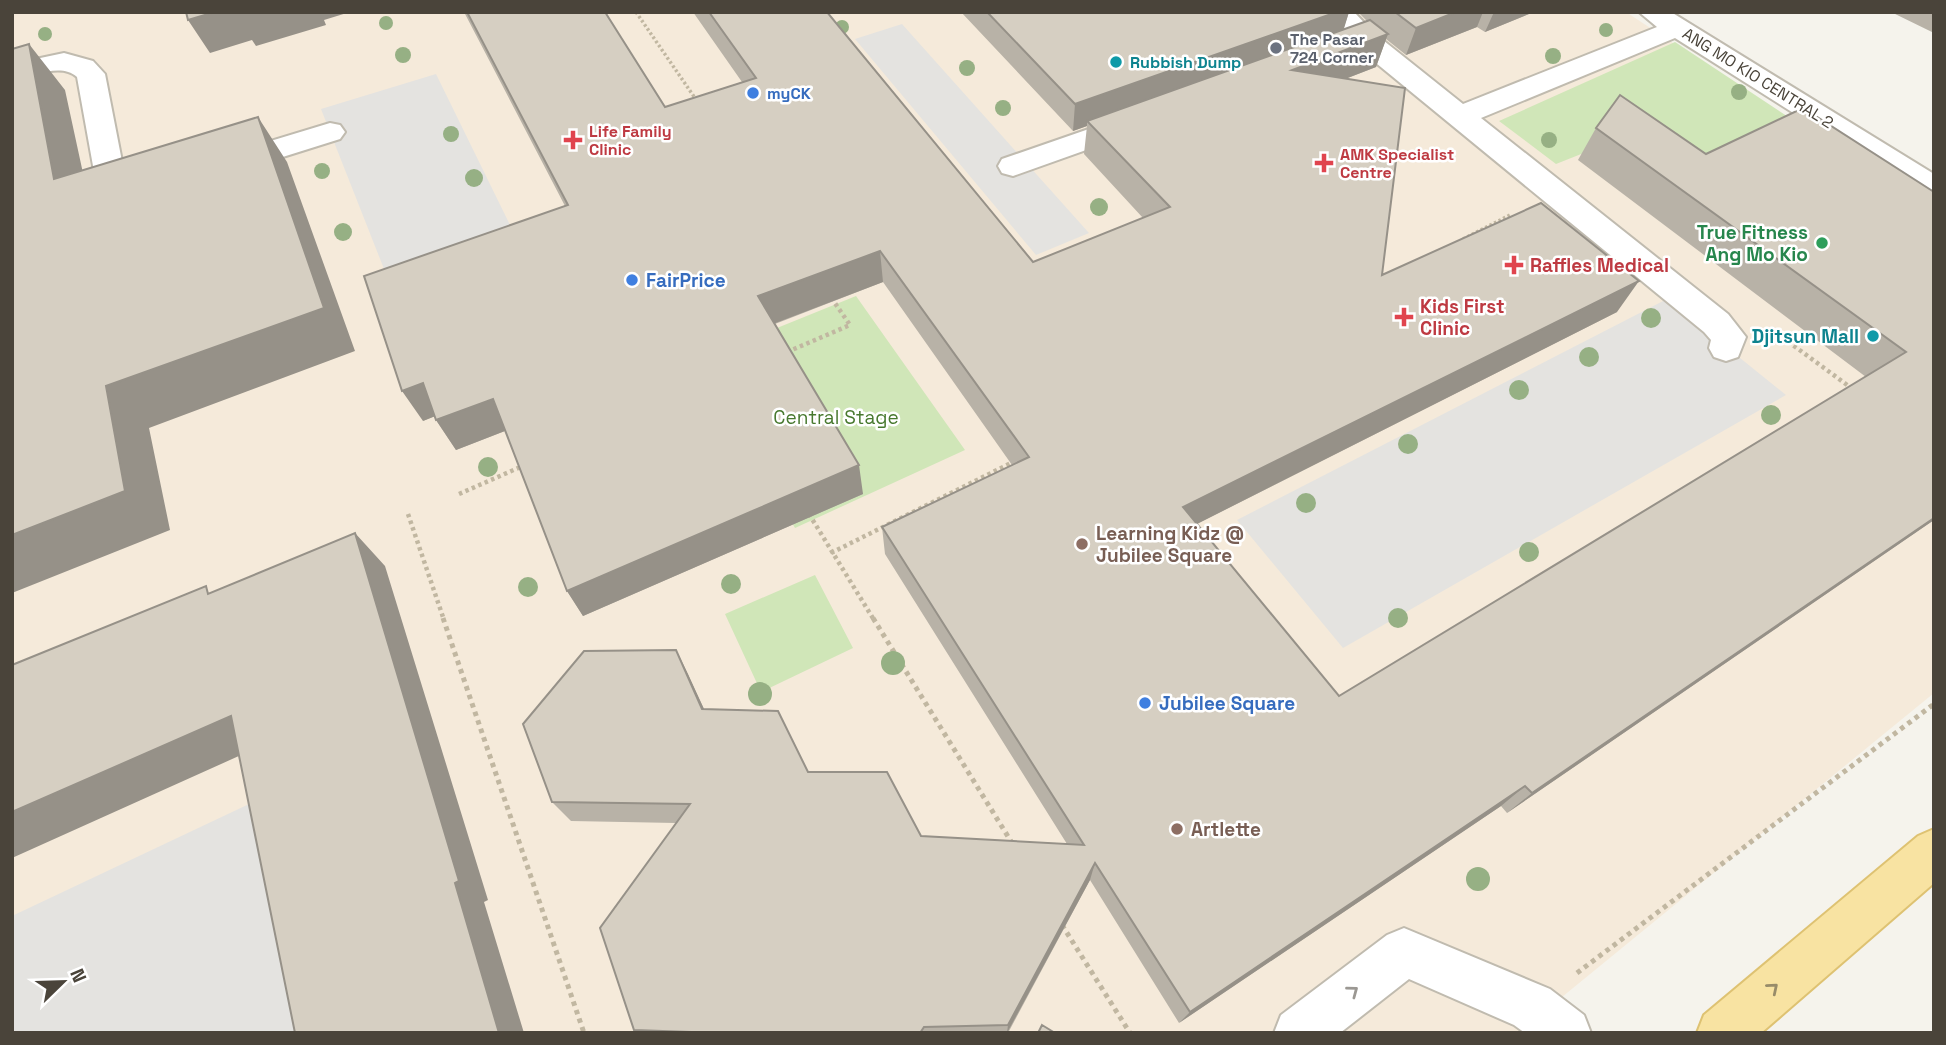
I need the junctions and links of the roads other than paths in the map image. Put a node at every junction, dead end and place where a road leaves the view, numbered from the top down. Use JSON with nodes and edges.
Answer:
{"nodes":[{"id":1,"x":1339,"y":12,"type":"edge"},
{"id":2,"x":1652,"y":12,"type":"edge"},
{"id":3,"x":1677,"y":28,"type":"junction"},
{"id":4,"x":12,"y":73,"type":"edge"},
{"id":5,"x":1156,"y":114,"type":"edge"},
{"id":6,"x":1459,"y":116,"type":"junction"},
{"id":7,"x":330,"y":132,"type":"dead end"},
{"id":8,"x":1863,"y":145,"type":"junction"},
{"id":9,"x":1013,"y":166,"type":"dead end"},
{"id":10,"x":199,"y":173,"type":"edge"},
{"id":11,"x":1934,"y":188,"type":"edge"},
{"id":12,"x":124,"y":192,"type":"edge"},
{"id":13,"x":1934,"y":204,"type":"edge"},
{"id":14,"x":1726,"y":348,"type":"dead end"},
{"id":15,"x":1934,"y":852,"type":"edge"},
{"id":16,"x":1549,"y":1020,"type":"edge"},
{"id":17,"x":1299,"y":1033,"type":"edge"},
{"id":18,"x":1722,"y":1033,"type":"edge"}],
"edges":[{"from":1,"to":6,"type":"street"},
{"from":2,"to":3,"type":"street","name":"ANG MO KIO CENTRAL 2"},
{"from":3,"to":6,"type":"street"},
{"from":3,"to":8,"type":"street","name":"ANG MO KIO CENTRAL 2"},
{"from":4,"to":12,"type":"street"},
{"from":5,"to":9,"type":"street"},
{"from":6,"to":14,"type":"street"},
{"from":7,"to":10,"type":"street"},
{"from":8,"to":11,"type":"street","name":"ANG MO KIO CENTRAL 2"},
{"from":8,"to":13,"type":"street","name":"ANG MO KIO CENTRAL 2"},
{"from":18,"to":15,"type":"main road","one_way":true},
{"from":17,"to":16,"type":"street","one_way":true}]}
